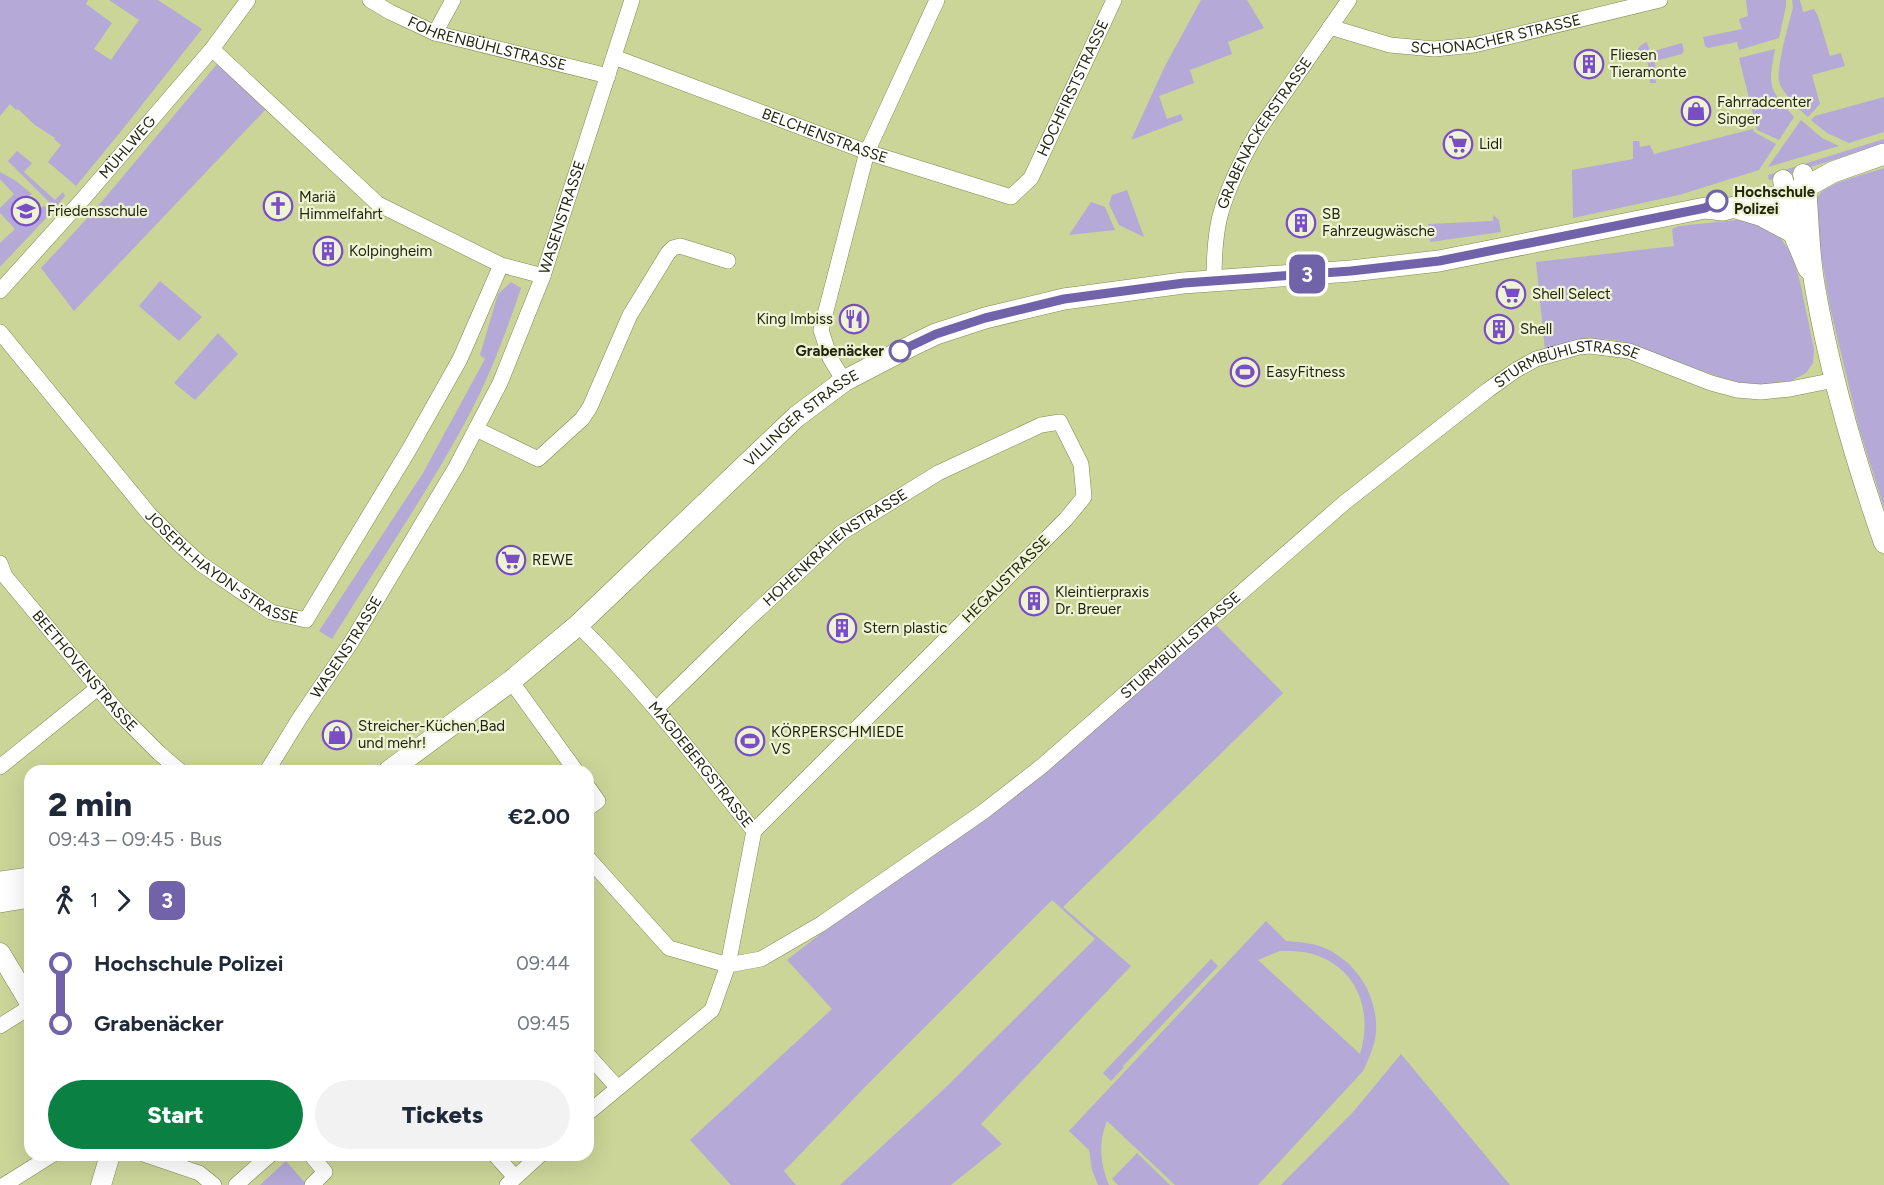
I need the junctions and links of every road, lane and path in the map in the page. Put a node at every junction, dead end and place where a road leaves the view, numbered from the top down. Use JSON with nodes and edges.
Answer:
{"nodes":[{"id":1,"x":248,"y":0,"type":"edge"},
{"id":2,"x":370,"y":0,"type":"edge"},
{"id":3,"x":453,"y":0,"type":"edge"},
{"id":4,"x":632,"y":0,"type":"edge"},
{"id":5,"x":1114,"y":0,"type":"edge"},
{"id":6,"x":1349,"y":0,"type":"edge"},
{"id":7,"x":1660,"y":0,"type":"edge"},
{"id":8,"x":931,"y":2,"type":"edge"},
{"id":9,"x":1330,"y":27,"type":"junction"},
{"id":10,"x":435,"y":33,"type":"junction"},
{"id":11,"x":212,"y":49,"type":"junction"},
{"id":12,"x":614,"y":57,"type":"junction"},
{"id":13,"x":608,"y":75,"type":"junction"},
{"id":14,"x":867,"y":152,"type":"junction"},
{"id":15,"x":1884,"y":154,"type":"edge"},
{"id":16,"x":1031,"y":178,"type":"joint"},
{"id":17,"x":1795,"y":184,"type":"junction"},
{"id":18,"x":1705,"y":208,"type":"junction"},
{"id":19,"x":1734,"y":208,"type":"junction"},
{"id":20,"x":1793,"y":233,"type":"junction"},
{"id":21,"x":728,"y":261,"type":"dead end"},
{"id":22,"x":501,"y":265,"type":"junction"},
{"id":23,"x":543,"y":276,"type":"junction"},
{"id":24,"x":1214,"y":280,"type":"junction"},
{"id":25,"x":1814,"y":285,"type":"junction"},
{"id":26,"x":0,"y":291,"type":"edge"},
{"id":27,"x":0,"y":332,"type":"edge"},
{"id":28,"x":1835,"y":380,"type":"junction"},
{"id":29,"x":844,"y":381,"type":"junction"},
{"id":30,"x":1041,"y":425,"type":"joint"},
{"id":31,"x":476,"y":429,"type":"junction"},
{"id":32,"x":1884,"y":543,"type":"edge"},
{"id":33,"x":2,"y":573,"type":"edge"},
{"id":34,"x":578,"y":625,"type":"junction"},
{"id":35,"x":511,"y":681,"type":"junction"},
{"id":36,"x":99,"y":687,"type":"junction"},
{"id":37,"x":656,"y":710,"type":"junction"},
{"id":38,"x":173,"y":765,"type":"edge"},
{"id":39,"x":271,"y":765,"type":"edge"},
{"id":40,"x":397,"y":765,"type":"edge"},
{"id":41,"x":572,"y":765,"type":"edge"},
{"id":42,"x":0,"y":767,"type":"edge"},
{"id":43,"x":754,"y":831,"type":"junction"},
{"id":44,"x":594,"y":865,"type":"edge"},
{"id":45,"x":24,"y":879,"type":"edge"},
{"id":46,"x":0,"y":882,"type":"edge"},
{"id":47,"x":24,"y":898,"type":"edge"},
{"id":48,"x":0,"y":902,"type":"edge"},
{"id":49,"x":0,"y":953,"type":"edge"},
{"id":50,"x":728,"y":965,"type":"junction"},
{"id":51,"x":24,"y":995,"type":"edge"},
{"id":52,"x":24,"y":1009,"type":"edge"},
{"id":53,"x":0,"y":1026,"type":"edge"},
{"id":54,"x":594,"y":1062,"type":"edge"},
{"id":55,"x":617,"y":1087,"type":"junction"},
{"id":56,"x":594,"y":1108,"type":"edge"},
{"id":57,"x":42,"y":1161,"type":"edge"},
{"id":58,"x":108,"y":1161,"type":"edge"},
{"id":59,"x":164,"y":1161,"type":"edge"},
{"id":60,"x":263,"y":1161,"type":"edge"},
{"id":61,"x":316,"y":1161,"type":"edge"},
{"id":62,"x":499,"y":1161,"type":"edge"},
{"id":63,"x":533,"y":1161,"type":"edge"},
{"id":64,"x":511,"y":1181,"type":"edge"},
{"id":65,"x":4,"y":1185,"type":"edge"},
{"id":66,"x":101,"y":1185,"type":"edge"},
{"id":67,"x":214,"y":1185,"type":"edge"},
{"id":68,"x":237,"y":1185,"type":"edge"},
{"id":69,"x":312,"y":1185,"type":"edge"}],
"edges":[{"from":1,"to":11,"type":"street","name":"MÜHLWEG"},
{"from":2,"to":10,"type":"street","name":"FOHRENBÜHLSTRASSE"},
{"from":3,"to":10,"type":"street"},
{"from":4,"to":12,"type":"street","name":"WASENSTRASSE"},
{"from":5,"to":16,"type":"street","name":"HOCHFIRSTSTRASSE"},
{"from":6,"to":9,"type":"street","name":"GRABENÄCKERSTRASSE"},
{"from":7,"to":9,"type":"street","name":"SCHONACHER STRASSE"},
{"from":8,"to":14,"type":"street"},
{"from":9,"to":24,"type":"street","name":"GRABENÄCKERSTRASSE"},
{"from":10,"to":13,"type":"street","name":"FOHRENBÜHLSTRASSE"},
{"from":11,"to":22,"type":"street"},
{"from":11,"to":26,"type":"street","name":"MÜHLWEG"},
{"from":12,"to":13,"type":"street","name":"WASENSTRASSE"},
{"from":12,"to":14,"type":"street","name":"BELCHENSTRASSE"},
{"from":13,"to":23,"type":"street","name":"WASENSTRASSE"},
{"from":14,"to":16,"type":"street","name":"BELCHENSTRASSE"},
{"from":14,"to":29,"type":"street"},
{"from":15,"to":17,"type":"main road","name":"VILLINGER STRASSE"},
{"from":17,"to":18,"type":"main road","name":"VILLINGER STRASSE"},
{"from":17,"to":19,"type":"main road","name":"VILLINGER STRASSE"},
{"from":17,"to":20,"type":"street"},
{"from":17,"to":25,"type":"street"},
{"from":18,"to":19,"type":"main road","name":"VILLINGER STRASSE"},
{"from":18,"to":24,"type":"main road","name":"VILLINGER STRASSE"},
{"from":19,"to":20,"type":"street"},
{"from":20,"to":25,"type":"street"},
{"from":21,"to":31,"type":"street"},
{"from":22,"to":23,"type":"street"},
{"from":22,"to":27,"type":"street","name":"JOSEPH-HAYDN-STRASSE"},
{"from":23,"to":31,"type":"street","name":"WASENSTRASSE"},
{"from":24,"to":29,"type":"main road","name":"VILLINGER STRASSE"},
{"from":25,"to":28,"type":"street"},
{"from":28,"to":32,"type":"street"},
{"from":28,"to":50,"type":"street","name":"STURMBÜHLSTRASSE"},
{"from":29,"to":34,"type":"main road","name":"VILLINGER STRASSE"},
{"from":30,"to":37,"type":"street","name":"HOHENKRÄHENSTRASSE"},
{"from":30,"to":43,"type":"street","name":"HEGAUSTRASSE"},
{"from":31,"to":39,"type":"street","name":"WASENSTRASSE"},
{"from":33,"to":36,"type":"street","name":"BEETHOVENSTRASSE"},
{"from":34,"to":35,"type":"main road","name":"VILLINGER STRASSE"},
{"from":34,"to":37,"type":"street","name":"MÄGDEBERGSTRASSE"},
{"from":35,"to":40,"type":"main road","name":"VILLINGER STRASSE"},
{"from":35,"to":41,"type":"street"},
{"from":36,"to":38,"type":"street","name":"BEETHOVENSTRASSE"},
{"from":36,"to":42,"type":"street"},
{"from":37,"to":43,"type":"street","name":"MÄGDEBERGSTRASSE"},
{"from":43,"to":50,"type":"street","name":"MÄGDEBERGSTRASSE"},
{"from":44,"to":50,"type":"street"},
{"from":45,"to":46,"type":"main road"},
{"from":47,"to":48,"type":"main road"},
{"from":49,"to":51,"type":"street"},
{"from":50,"to":55,"type":"street"},
{"from":52,"to":53,"type":"street"},
{"from":54,"to":55,"type":"street"},
{"from":55,"to":56,"type":"street"},
{"from":57,"to":65,"type":"street"},
{"from":58,"to":66,"type":"street"},
{"from":59,"to":67,"type":"street"},
{"from":60,"to":68,"type":"street"},
{"from":61,"to":69,"type":"street"},
{"from":62,"to":64,"type":"street"},
{"from":63,"to":64,"type":"street"}]}
